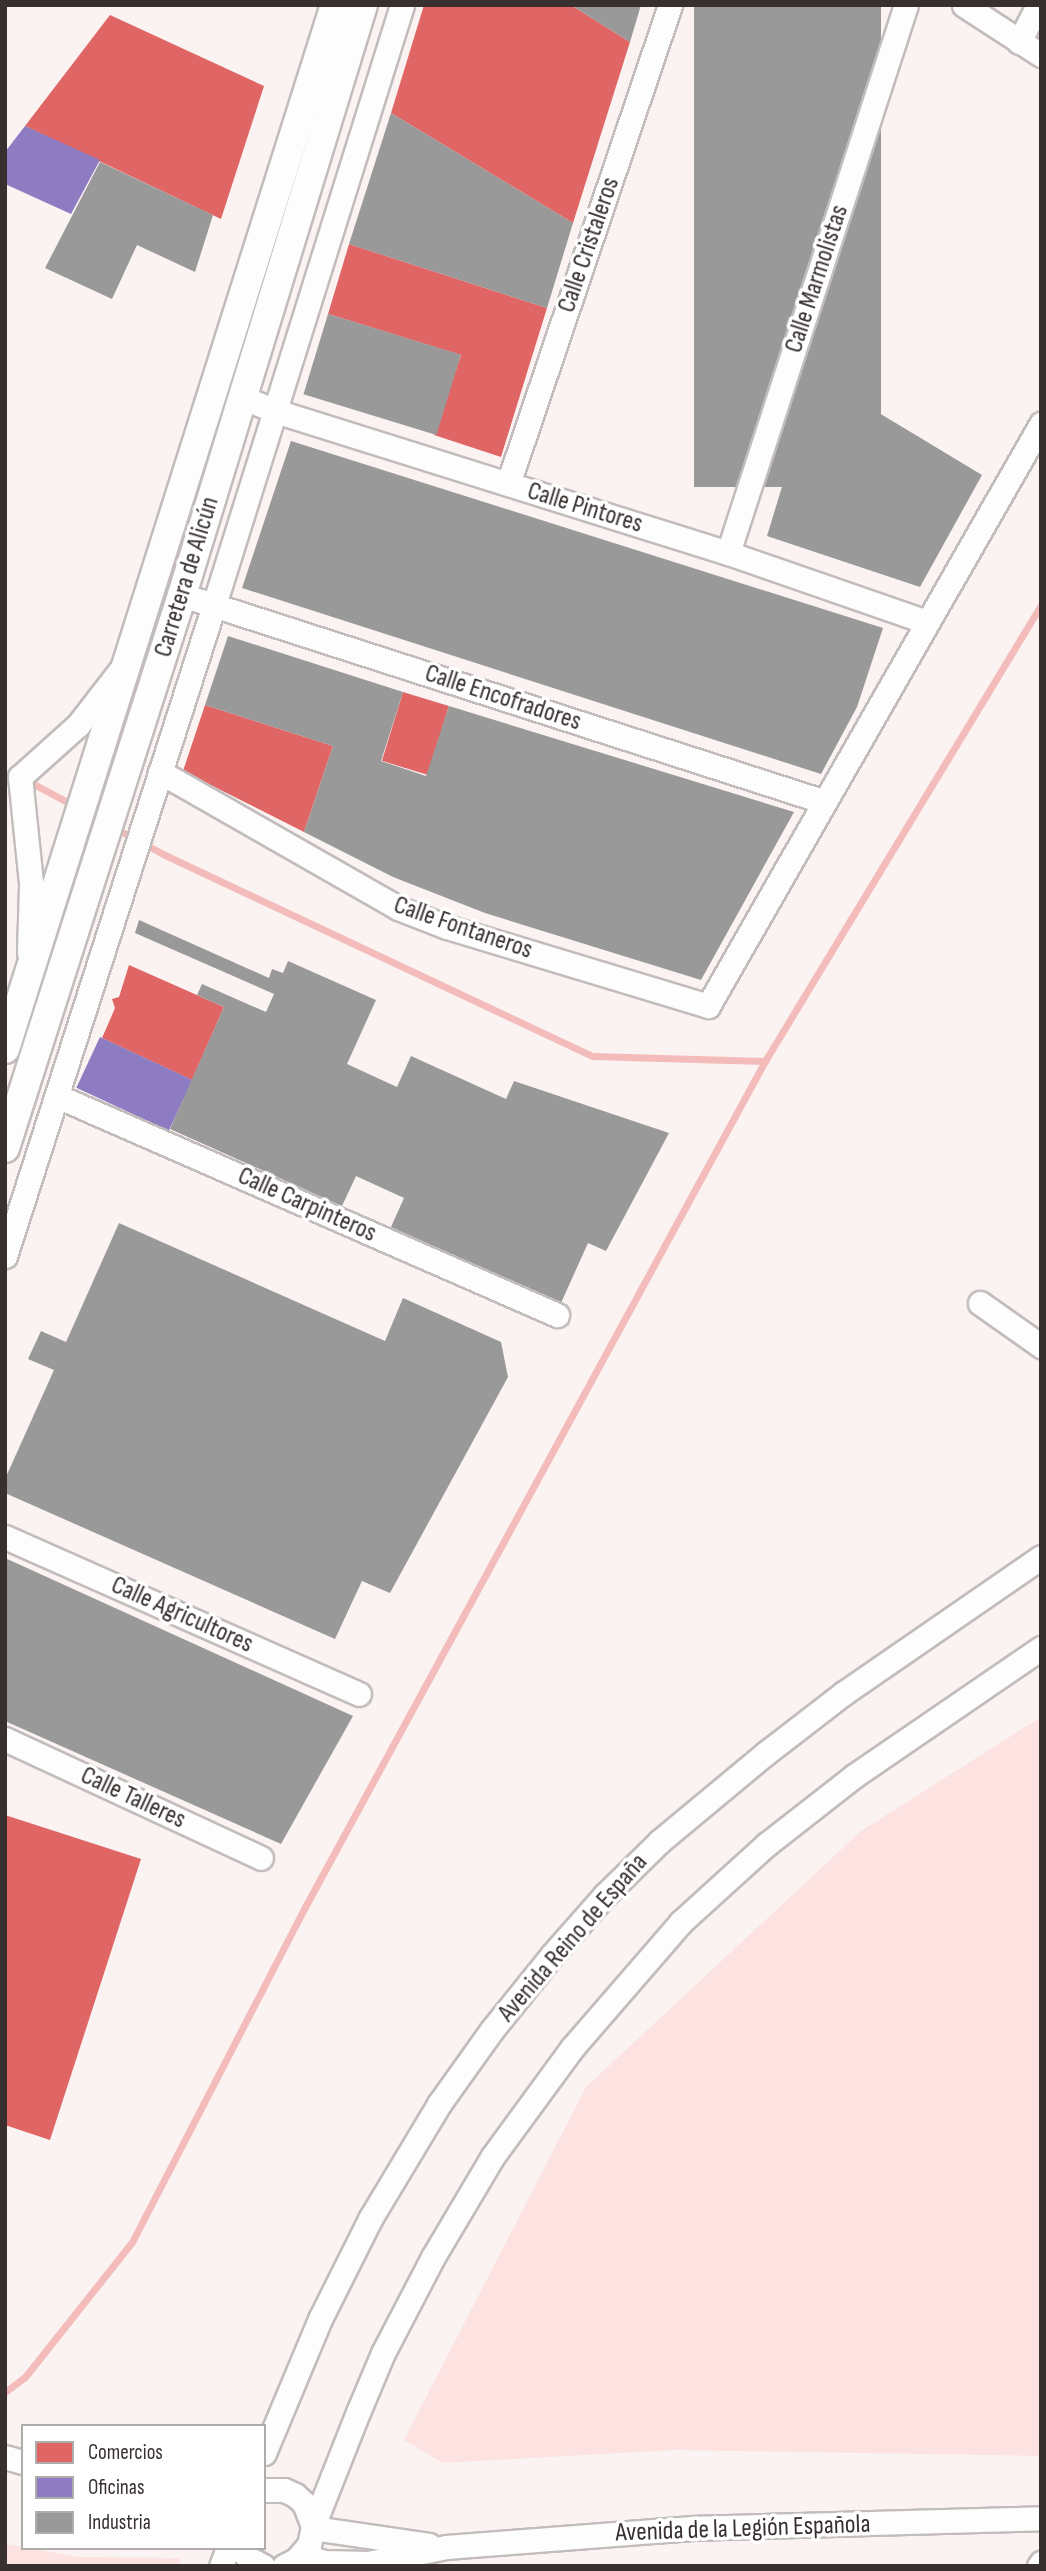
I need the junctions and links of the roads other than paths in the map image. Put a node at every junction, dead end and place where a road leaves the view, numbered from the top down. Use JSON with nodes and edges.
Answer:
{"nodes":[{"id":1,"x":335,"y":5,"type":"edge"},
{"id":2,"x":363,"y":5,"type":"edge"},
{"id":3,"x":402,"y":5,"type":"edge"},
{"id":4,"x":670,"y":5,"type":"edge"},
{"id":5,"x":906,"y":5,"type":"edge"},
{"id":6,"x":964,"y":5,"type":"edge"},
{"id":7,"x":1038,"y":5,"type":"edge"},
{"id":8,"x":1019,"y":42,"type":"junction"},
{"id":9,"x":1041,"y":55,"type":"edge"},
{"id":10,"x":328,"y":119,"type":"junction"},
{"id":11,"x":363,"y":127,"type":"junction"},
{"id":12,"x":242,"y":397,"type":"junction"},
{"id":13,"x":275,"y":411,"type":"junction"},
{"id":14,"x":1041,"y":424,"type":"edge"},
{"id":15,"x":508,"y":484,"type":"junction"},
{"id":16,"x":728,"y":553,"type":"junction"},
{"id":17,"x":182,"y":594,"type":"junction"},
{"id":18,"x":214,"y":605,"type":"junction"},
{"id":19,"x":927,"y":622,"type":"junction"},
{"id":20,"x":131,"y":656,"type":"junction"},
{"id":21,"x":12,"y":771,"type":"edge"},
{"id":22,"x":160,"y":772,"type":"junction"},
{"id":23,"x":825,"y":802,"type":"junction"},
{"id":24,"x":28,"y":980,"type":"junction"},
{"id":25,"x":5,"y":1049,"type":"edge"},
{"id":26,"x":57,"y":1096,"type":"junction"},
{"id":27,"x":5,"y":1148,"type":"edge"},
{"id":28,"x":5,"y":1256,"type":"edge"},
{"id":29,"x":980,"y":1303,"type":"dead end"},
{"id":30,"x":556,"y":1315,"type":"dead end"},
{"id":31,"x":1041,"y":1346,"type":"edge"},
{"id":32,"x":5,"y":1536,"type":"edge"},
{"id":33,"x":1041,"y":1557,"type":"edge"},
{"id":34,"x":1041,"y":1647,"type":"edge"},
{"id":35,"x":359,"y":1693,"type":"dead end"},
{"id":36,"x":5,"y":1739,"type":"edge"},
{"id":37,"x":261,"y":1858,"type":"dead end"},
{"id":38,"x":266,"y":2448,"type":"edge"},
{"id":39,"x":266,"y":2490,"type":"edge"},
{"id":40,"x":1041,"y":2518,"type":"edge"},
{"id":41,"x":313,"y":2527,"type":"junction"},
{"id":42,"x":446,"y":2547,"type":"junction"},
{"id":43,"x":242,"y":2550,"type":"edge"},
{"id":44,"x":294,"y":2562,"type":"edge"},
{"id":45,"x":263,"y":2566,"type":"edge"}],
"edges":[{"from":1,"to":20,"type":"main road","name":"Carretera de Alicún"},
{"from":2,"to":10,"type":"main road","name":"Carretera de Alicún"},
{"from":3,"to":11,"type":"street"},
{"from":4,"to":15,"type":"street","name":"Calle Cristaleros"},
{"from":5,"to":16,"type":"street","name":"Calle Marmolistas"},
{"from":6,"to":8,"type":"street"},
{"from":7,"to":8,"type":"street"},
{"from":8,"to":9,"type":"street"},
{"from":10,"to":11,"type":"street"},
{"from":10,"to":12,"type":"main road","name":"Carretera de Alicún"},
{"from":11,"to":13,"type":"street"},
{"from":12,"to":13,"type":"street","name":"Calle Pintores"},
{"from":12,"to":17,"type":"main road","name":"Carretera de Alicún"},
{"from":13,"to":15,"type":"street","name":"Calle Pintores"},
{"from":13,"to":18,"type":"street"},
{"from":14,"to":19,"type":"street"},
{"from":15,"to":16,"type":"street","name":"Calle Pintores"},
{"from":16,"to":19,"type":"street","name":"Calle Pintores"},
{"from":17,"to":18,"type":"street","name":"Calle Encofradores"},
{"from":17,"to":27,"type":"main road","name":"Carretera de Alicún"},
{"from":18,"to":22,"type":"street"},
{"from":18,"to":23,"type":"street","name":"Calle Encofradores"},
{"from":19,"to":23,"type":"street"},
{"from":20,"to":21,"type":"street"},
{"from":20,"to":24,"type":"main road","name":"Carretera de Alicún"},
{"from":21,"to":24,"type":"street"},
{"from":22,"to":23,"type":"street","name":"Calle Fontaneros"},
{"from":22,"to":26,"type":"street"},
{"from":24,"to":25,"type":"main road","name":"Carretera de Alicún"},
{"from":26,"to":28,"type":"street"},
{"from":26,"to":30,"type":"street","name":"Calle Carpinteros"},
{"from":29,"to":31,"type":"street"},
{"from":32,"to":35,"type":"street","name":"Calle Agricultores"},
{"from":33,"to":38,"type":"street","name":"Avenida Reino de España"},
{"from":34,"to":41,"type":"street"},
{"from":36,"to":37,"type":"street","name":"Calle Talleres"},
{"from":39,"to":41,"type":"street"},
{"from":40,"to":42,"type":"street","name":"Avenida de la Legión Española"},
{"from":41,"to":42,"type":"street","name":"Avenida de la Legión Española"},
{"from":41,"to":44,"type":"street"},
{"from":42,"to":44,"type":"street","name":"Avenida de la Legión Española"},
{"from":43,"to":45,"type":"street"}]}
